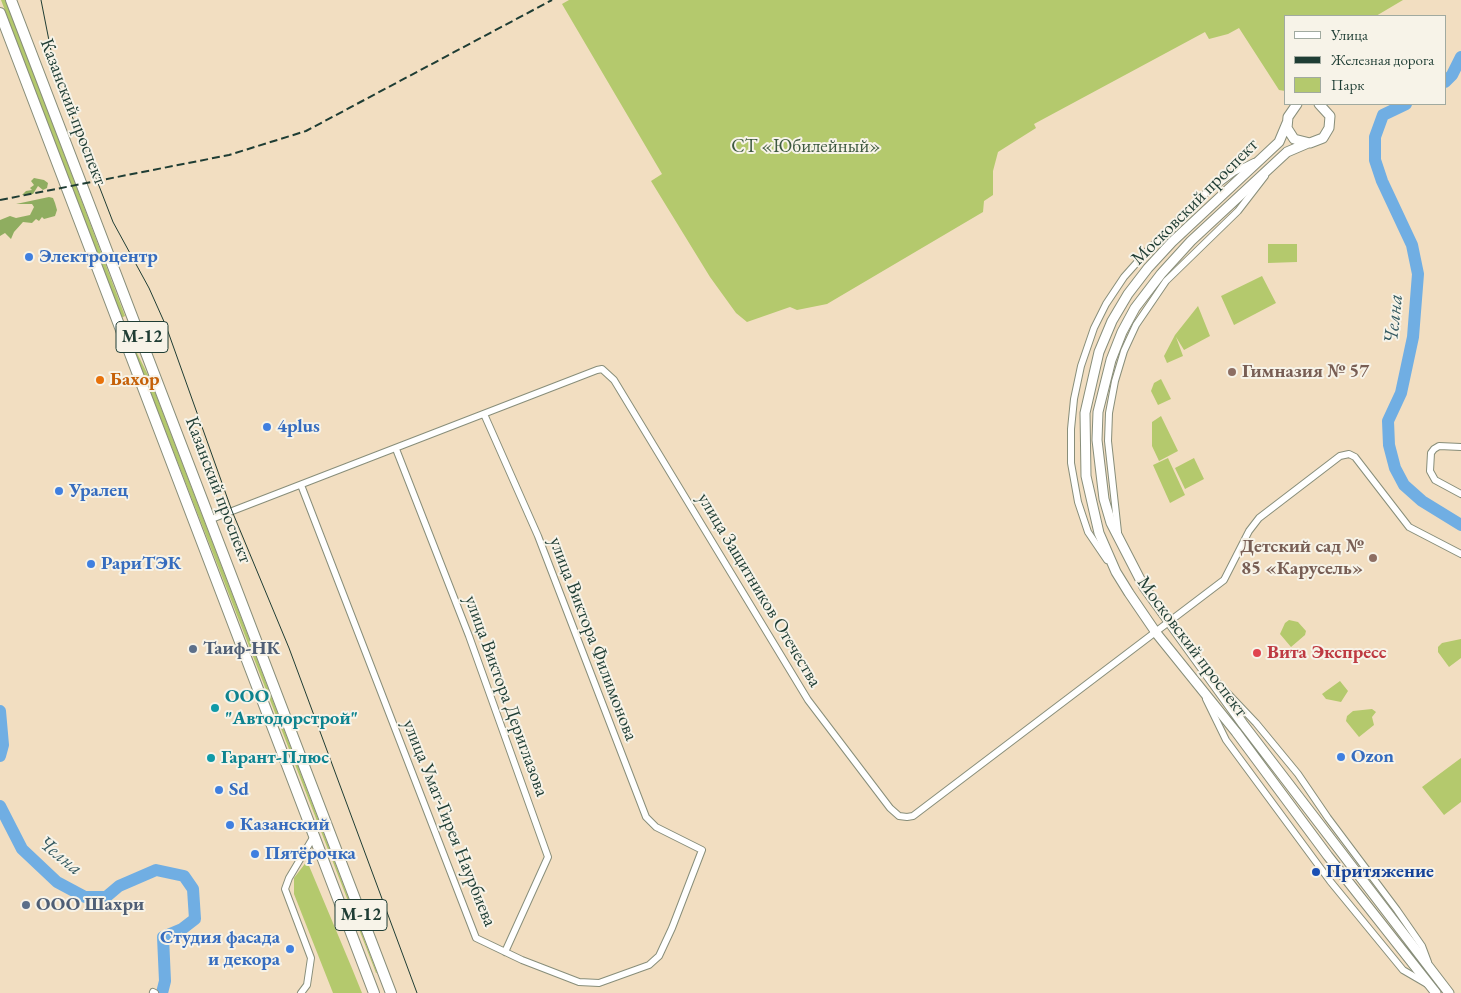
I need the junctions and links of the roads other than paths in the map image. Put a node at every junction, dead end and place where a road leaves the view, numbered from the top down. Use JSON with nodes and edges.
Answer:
{"nodes":[{"id":1,"x":11,"y":0,"type":"edge"},
{"id":2,"x":0,"y":13,"type":"edge"},
{"id":3,"x":1296,"y":105,"type":"edge"},
{"id":4,"x":1320,"y":105,"type":"edge"},
{"id":5,"x":1287,"y":122,"type":"junction"},
{"id":6,"x":1308,"y":143,"type":"junction"},
{"id":7,"x":1264,"y":156,"type":"junction"},
{"id":8,"x":144,"y":342,"type":"junction"},
{"id":9,"x":125,"y":344,"type":"junction"},
{"id":10,"x":484,"y":414,"type":"junction"},
{"id":11,"x":1461,"y":447,"type":"edge"},
{"id":12,"x":396,"y":449,"type":"junction"},
{"id":13,"x":301,"y":485,"type":"junction"},
{"id":14,"x":1461,"y":494,"type":"edge"},
{"id":15,"x":209,"y":520,"type":"junction"},
{"id":16,"x":1461,"y":554,"type":"edge"},
{"id":17,"x":1116,"y":572,"type":"junction"},
{"id":18,"x":1169,"y":622,"type":"junction"},
{"id":19,"x":1156,"y":632,"type":"junction"},
{"id":20,"x":1200,"y":687,"type":"junction"},
{"id":21,"x":314,"y":836,"type":"junction"},
{"id":22,"x":702,"y":850,"type":"joint"},
{"id":23,"x":505,"y":952,"type":"junction"},
{"id":24,"x":378,"y":960,"type":"junction"},
{"id":25,"x":364,"y":964,"type":"junction"},
{"id":26,"x":1433,"y":989,"type":"edge"},
{"id":27,"x":301,"y":993,"type":"edge"},
{"id":28,"x":374,"y":993,"type":"edge"},
{"id":29,"x":391,"y":993,"type":"edge"},
{"id":30,"x":1449,"y":993,"type":"edge"}],
"edges":[{"from":1,"to":8,"type":"main road","name":"Казанский проспект","number":"М-12"},
{"from":2,"to":9,"type":"main road","name":"Казанский проспект","number":"М-12"},
{"from":3,"to":5,"type":"main road","name":"Московский проспект"},
{"from":4,"to":6,"type":"main road","name":"Московский проспект"},
{"from":5,"to":6,"type":"main road"},
{"from":5,"to":7,"type":"main road","name":"Московский проспект"},
{"from":6,"to":18,"type":"main road","name":"Московский проспект"},
{"from":7,"to":17,"type":"main road","name":"Московский проспект"},
{"from":7,"to":17,"type":"street"},
{"from":8,"to":9,"type":"main road"},
{"from":8,"to":15,"type":"main road","name":"Казанский проспект","number":"М-12"},
{"from":9,"to":21,"type":"main road","name":"Казанский проспект","number":"М-12"},
{"from":10,"to":12,"type":"street"},
{"from":10,"to":19,"type":"street","name":"улица Защитников Отечества"},
{"from":10,"to":22,"type":"street","name":"улица Виктора Филимонова"},
{"from":11,"to":14,"type":"street"},
{"from":12,"to":13,"type":"street"},
{"from":12,"to":23,"type":"street","name":"улица Виктора Дериглазова"},
{"from":13,"to":15,"type":"street"},
{"from":13,"to":23,"type":"street","name":"улица Умат-Гирея Наурбиева"},
{"from":15,"to":24,"type":"main road","name":"Казанский проспект","number":"М-12"},
{"from":16,"to":18,"type":"street"},
{"from":17,"to":19,"type":"main road","name":"Московский проспект"},
{"from":18,"to":19,"type":"street"},
{"from":18,"to":30,"type":"main road","name":"Московский проспект"},
{"from":19,"to":20,"type":"main road","name":"Московский проспект"},
{"from":20,"to":26,"type":"main road","name":"Московский проспект"},
{"from":20,"to":26,"type":"street"},
{"from":21,"to":25,"type":"main road","name":"Казанский проспект","number":"М-12"},
{"from":21,"to":27,"type":"street"},
{"from":22,"to":23,"type":"street","name":"улица Умат-Гирея Наурбиева"},
{"from":24,"to":25,"type":"main road"},
{"from":24,"to":29,"type":"main road","name":"Казанский проспект","number":"М-12"},
{"from":25,"to":28,"type":"main road","name":"Казанский проспект","number":"М-12"}]}
